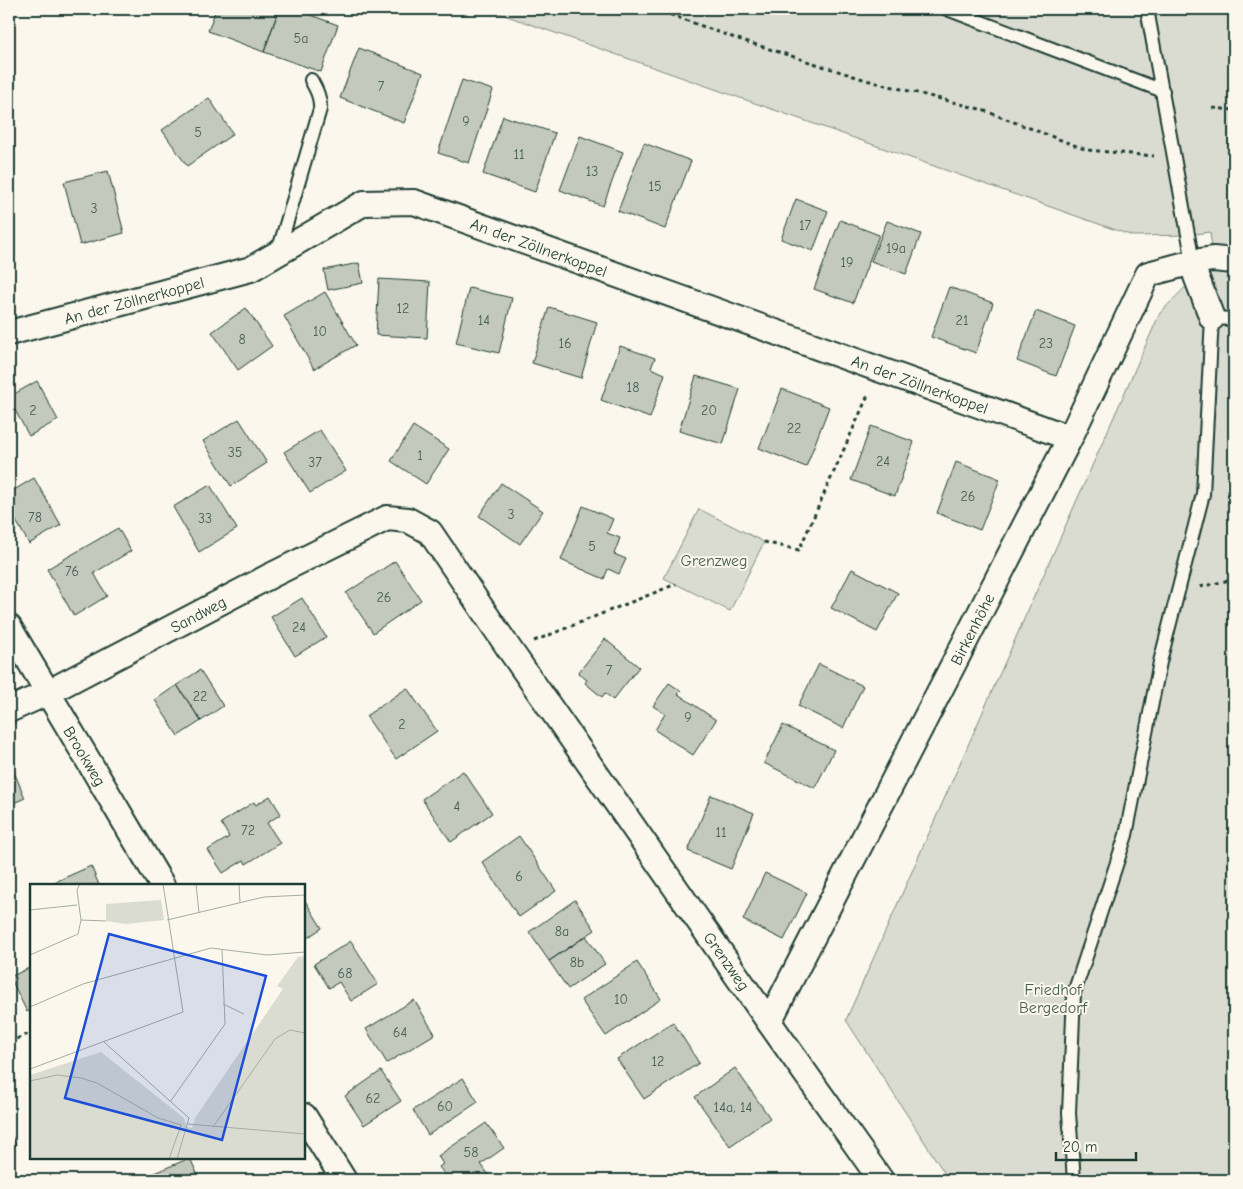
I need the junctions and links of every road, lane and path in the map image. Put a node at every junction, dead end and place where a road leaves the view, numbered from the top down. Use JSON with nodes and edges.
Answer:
{"nodes":[{"id":1,"x":655,"y":9,"type":"edge"},
{"id":2,"x":947,"y":9,"type":"edge"},
{"id":3,"x":1147,"y":9,"type":"edge"},
{"id":4,"x":311,"y":80,"type":"dead end"},
{"id":5,"x":1162,"y":91,"type":"junction"},
{"id":6,"x":1213,"y":108,"type":"dead end"},
{"id":7,"x":1234,"y":110,"type":"edge"},
{"id":8,"x":1175,"y":158,"type":"junction"},
{"id":9,"x":277,"y":254,"type":"junction"},
{"id":10,"x":1234,"y":260,"type":"edge"},
{"id":11,"x":1193,"y":262,"type":"junction"},
{"id":12,"x":1223,"y":318,"type":"edge"},
{"id":13,"x":9,"y":333,"type":"edge"},
{"id":14,"x":880,"y":369,"type":"junction"},
{"id":15,"x":1070,"y":438,"type":"junction"},
{"id":16,"x":387,"y":518,"type":"joint"},
{"id":17,"x":764,"y":542,"type":"dead end"},
{"id":18,"x":1234,"y":579,"type":"edge"},
{"id":19,"x":676,"y":584,"type":"dead end"},
{"id":20,"x":1178,"y":593,"type":"junction"},
{"id":21,"x":9,"y":627,"type":"edge"},
{"id":22,"x":510,"y":650,"type":"junction"},
{"id":23,"x":47,"y":693,"type":"junction"},
{"id":24,"x":9,"y":710,"type":"edge"},
{"id":25,"x":161,"y":884,"type":"edge"},
{"id":26,"x":769,"y":1022,"type":"junction"},
{"id":27,"x":30,"y":1033,"type":"edge"},
{"id":28,"x":9,"y":1042,"type":"edge"},
{"id":29,"x":305,"y":1118,"type":"edge"},
{"id":30,"x":344,"y":1180,"type":"edge"},
{"id":31,"x":881,"y":1180,"type":"edge"},
{"id":32,"x":1074,"y":1180,"type":"edge"}],
"edges":[{"from":1,"to":8,"type":"path"},
{"from":2,"to":5,"type":"lane"},
{"from":3,"to":5,"type":"lane"},
{"from":4,"to":9,"type":"lane"},
{"from":5,"to":8,"type":"lane"},
{"from":6,"to":7,"type":"path"},
{"from":8,"to":11,"type":"lane"},
{"from":9,"to":13,"type":"street","name":"An der Zöllnerkoppel"},
{"from":9,"to":14,"type":"street","name":"An der Zöllnerkoppel"},
{"from":10,"to":11,"type":"street","name":"Birkenhöhe"},
{"from":11,"to":12,"type":"street"},
{"from":11,"to":15,"type":"street","name":"Birkenhöhe"},
{"from":12,"to":20,"type":"lane"},
{"from":14,"to":15,"type":"street","name":"An der Zöllnerkoppel"},
{"from":14,"to":17,"type":"path"},
{"from":15,"to":26,"type":"street","name":"Birkenhöhe"},
{"from":16,"to":22,"type":"street","name":"Grenzweg"},
{"from":16,"to":23,"type":"street","name":"Sandweg"},
{"from":18,"to":20,"type":"path"},
{"from":19,"to":22,"type":"path"},
{"from":20,"to":32,"type":"lane"},
{"from":21,"to":23,"type":"street","name":"Brookweg"},
{"from":22,"to":26,"type":"street","name":"Grenzweg"},
{"from":23,"to":24,"type":"street","name":"Sandweg"},
{"from":23,"to":25,"type":"street","name":"Brookweg"},
{"from":26,"to":31,"type":"street","name":"Grenzweg"},
{"from":27,"to":28,"type":"path"},
{"from":29,"to":30,"type":"street"}]}
